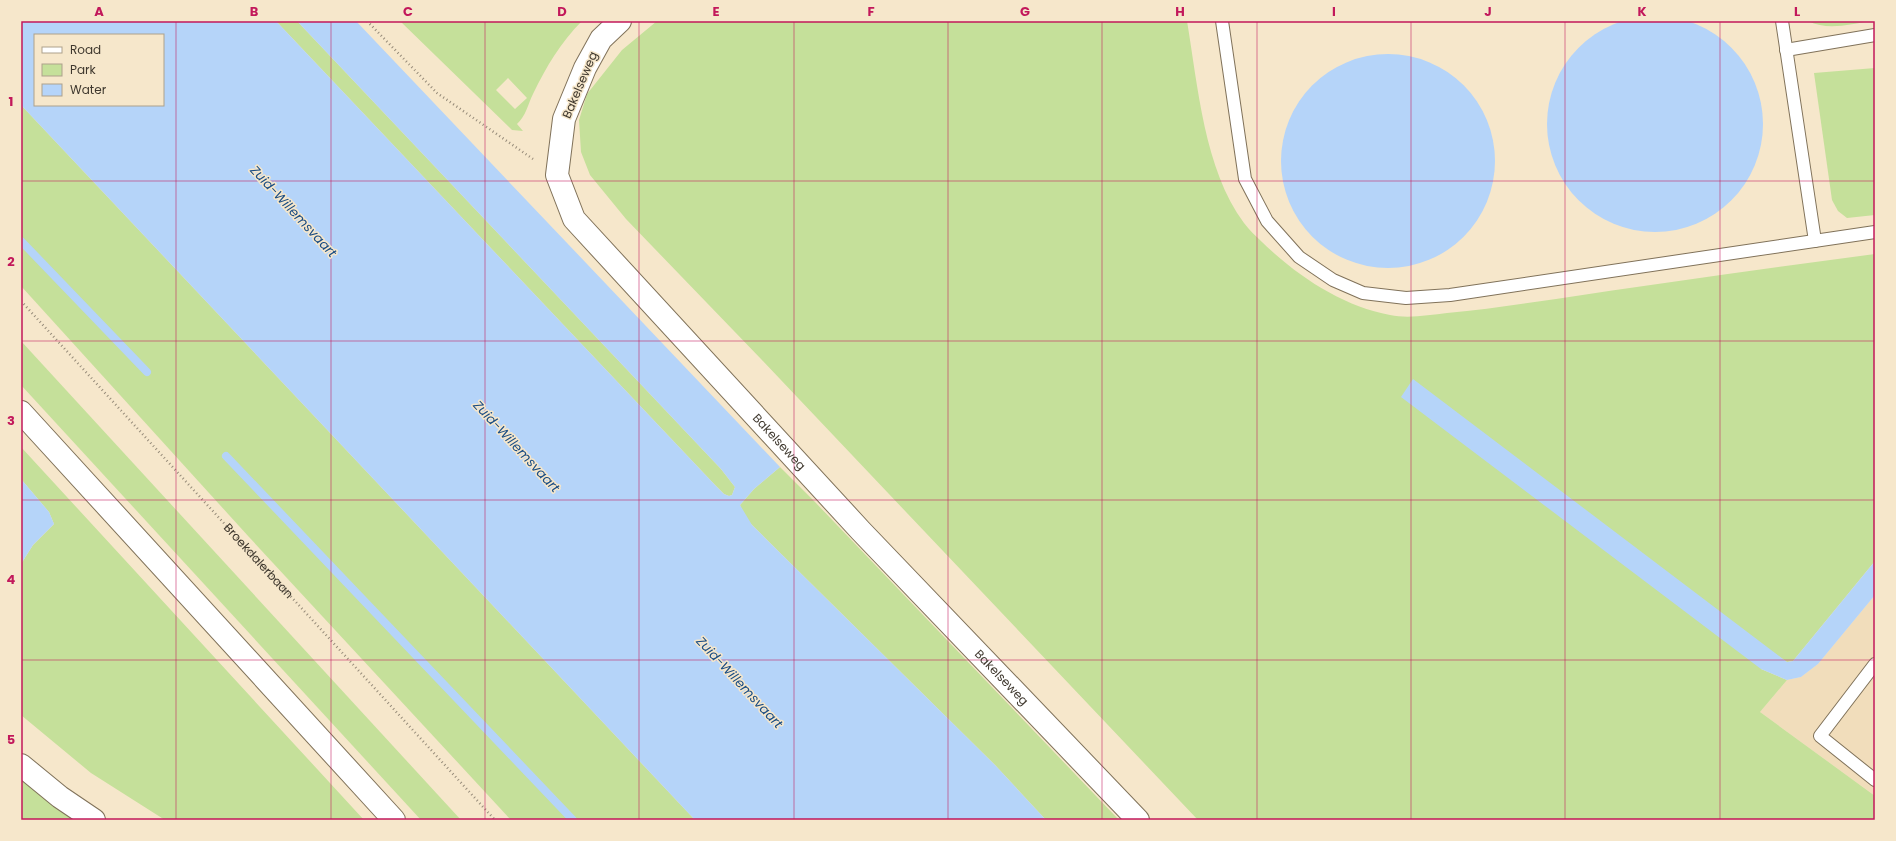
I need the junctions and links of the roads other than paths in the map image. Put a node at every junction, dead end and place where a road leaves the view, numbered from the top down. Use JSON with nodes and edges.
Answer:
{"nodes":[{"id":1,"x":620,"y":21,"type":"edge"},
{"id":2,"x":1222,"y":21,"type":"edge"},
{"id":3,"x":1782,"y":21,"type":"edge"},
{"id":4,"x":1875,"y":35,"type":"edge"},
{"id":5,"x":1786,"y":50,"type":"junction"},
{"id":6,"x":1875,"y":232,"type":"edge"},
{"id":7,"x":1815,"y":241,"type":"junction"},
{"id":8,"x":21,"y":412,"type":"edge"},
{"id":9,"x":1875,"y":664,"type":"edge"},
{"id":10,"x":21,"y":764,"type":"edge"},
{"id":11,"x":1875,"y":780,"type":"edge"},
{"id":12,"x":94,"y":820,"type":"edge"},
{"id":13,"x":394,"y":820,"type":"edge"},
{"id":14,"x":1138,"y":820,"type":"edge"}],
"edges":[{"from":1,"to":14,"type":"street","name":"Bakelseweg"},
{"from":2,"to":7,"type":"lane"},
{"from":3,"to":5,"type":"lane"},
{"from":4,"to":5,"type":"lane"},
{"from":5,"to":7,"type":"lane"},
{"from":6,"to":7,"type":"lane"},
{"from":8,"to":13,"type":"street"},
{"from":9,"to":11,"type":"lane"},
{"from":10,"to":12,"type":"street"}]}
